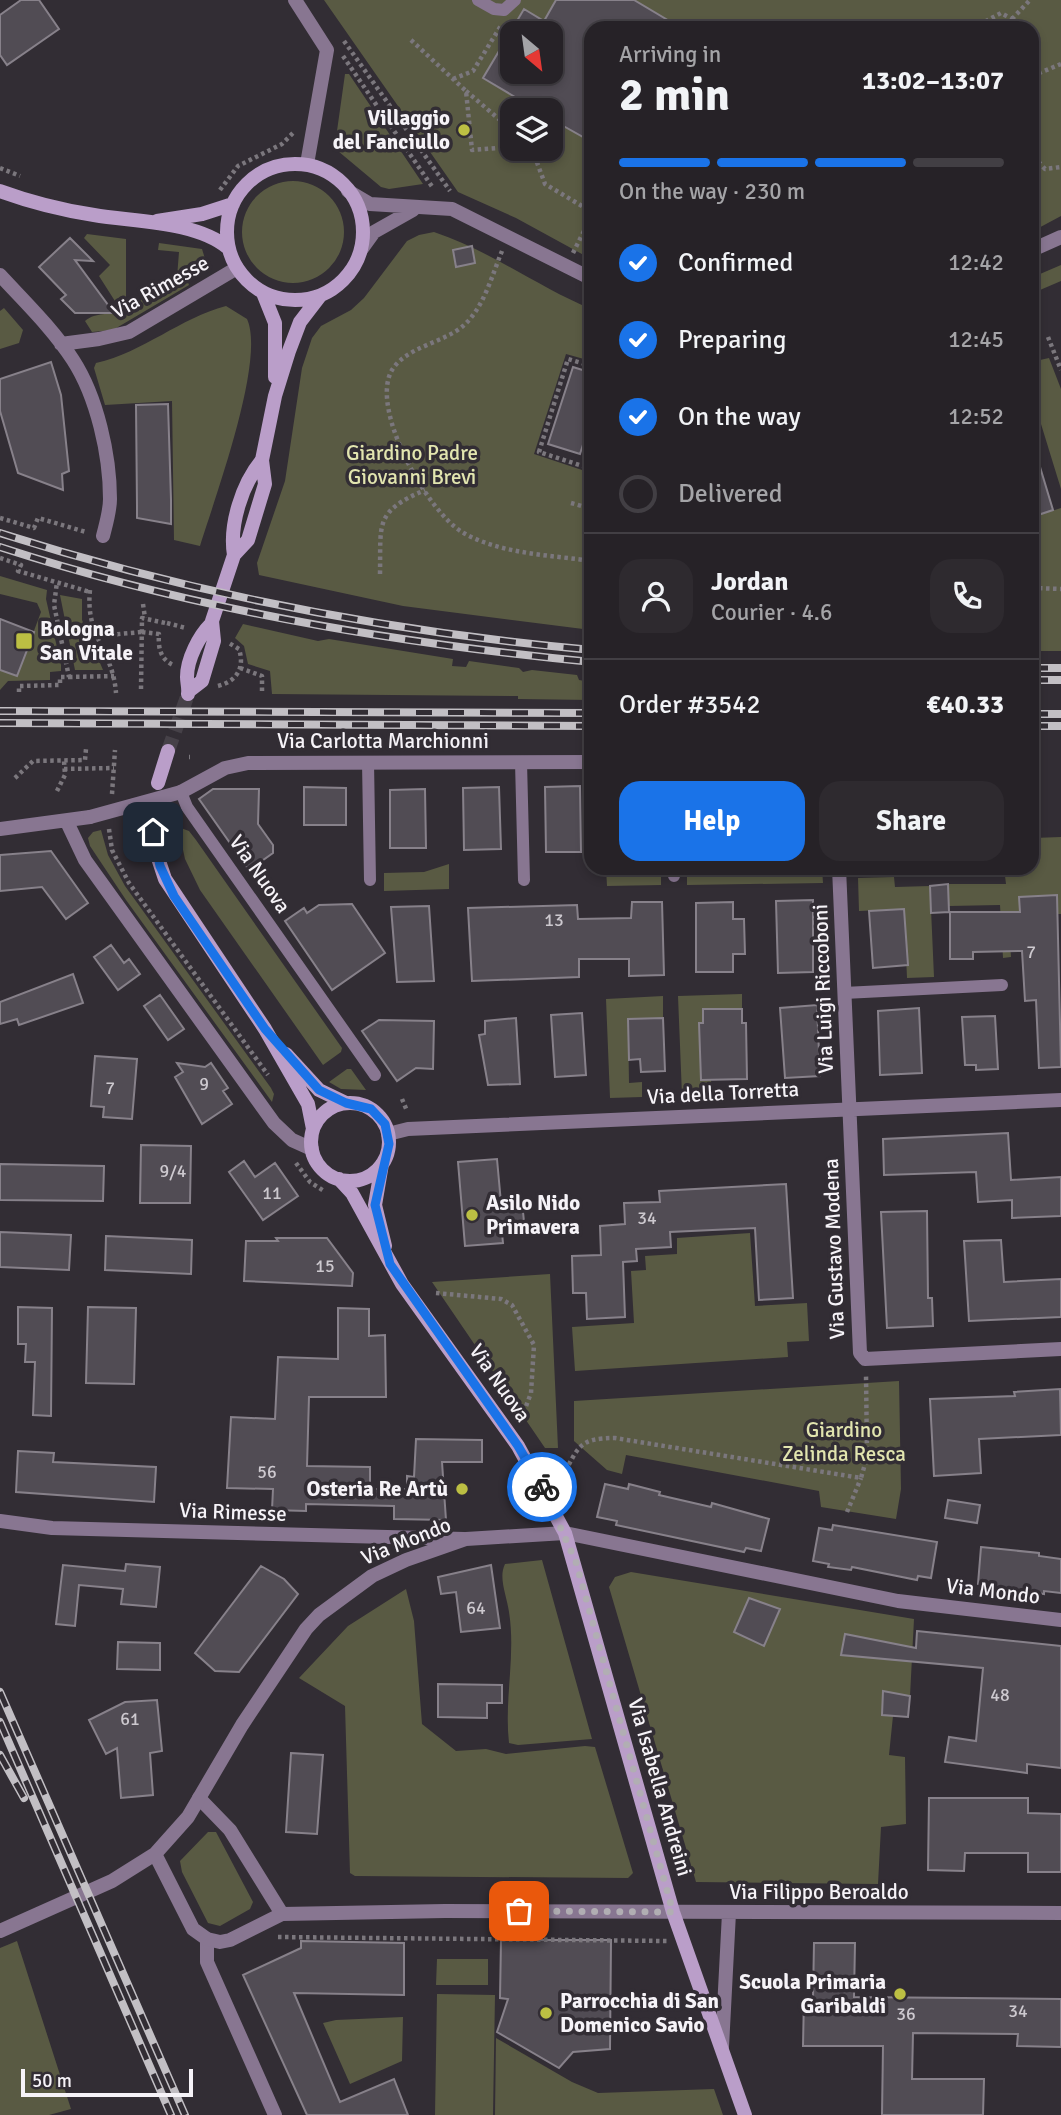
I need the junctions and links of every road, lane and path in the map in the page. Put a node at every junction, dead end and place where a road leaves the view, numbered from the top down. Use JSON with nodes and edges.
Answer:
{"nodes":[{"id":1,"x":295,"y":0,"type":"edge"},
{"id":2,"x":478,"y":0,"type":"edge"},
{"id":3,"x":515,"y":0,"type":"edge"},
{"id":4,"x":1030,"y":0,"type":"edge"},
{"id":5,"x":504,"y":10,"type":"junction"},
{"id":6,"x":1012,"y":19,"type":"joint"},
{"id":7,"x":986,"y":21,"type":"edge"},
{"id":8,"x":343,"y":39,"type":"dead end"},
{"id":9,"x":411,"y":40,"type":"dead end"},
{"id":10,"x":343,"y":56,"type":"dead end"},
{"id":11,"x":1061,"y":64,"type":"edge"},
{"id":12,"x":1039,"y":73,"type":"edge"},
{"id":13,"x":453,"y":79,"type":"junction"},
{"id":14,"x":466,"y":91,"type":"junction"},
{"id":15,"x":500,"y":120,"type":"edge"},
{"id":16,"x":298,"y":124,"type":"dead end"},
{"id":17,"x":500,"y":149,"type":"edge"},
{"id":18,"x":536,"y":161,"type":"edge"},
{"id":19,"x":307,"y":164,"type":"junction"},
{"id":20,"x":1039,"y":164,"type":"edge"},
{"id":21,"x":1061,"y":167,"type":"edge"},
{"id":22,"x":0,"y":168,"type":"edge"},
{"id":23,"x":30,"y":180,"type":"dead end"},
{"id":24,"x":433,"y":188,"type":"dead end"},
{"id":25,"x":0,"y":191,"type":"edge"},
{"id":26,"x":348,"y":191,"type":"junction"},
{"id":27,"x":450,"y":192,"type":"dead end"},
{"id":28,"x":214,"y":195,"type":"dead end"},
{"id":29,"x":233,"y":204,"type":"junction"},
{"id":30,"x":417,"y":208,"type":"junction"},
{"id":31,"x":584,"y":208,"type":"edge"},
{"id":32,"x":148,"y":222,"type":"junction"},
{"id":33,"x":584,"y":230,"type":"edge"},
{"id":34,"x":508,"y":237,"type":"junction"},
{"id":35,"x":1061,"y":237,"type":"edge"},
{"id":36,"x":1039,"y":247,"type":"edge"},
{"id":37,"x":228,"y":248,"type":"junction"},
{"id":38,"x":361,"y":250,"type":"junction"},
{"id":39,"x":573,"y":254,"type":"dead end"},
{"id":40,"x":237,"y":268,"type":"junction"},
{"id":41,"x":0,"y":275,"type":"edge"},
{"id":42,"x":584,"y":275,"type":"edge"},
{"id":43,"x":263,"y":293,"type":"junction"},
{"id":44,"x":320,"y":296,"type":"junction"},
{"id":45,"x":1048,"y":337,"type":"dead end"},
{"id":46,"x":61,"y":344,"type":"junction"},
{"id":47,"x":584,"y":364,"type":"edge"},
{"id":48,"x":1061,"y":370,"type":"edge"},
{"id":49,"x":275,"y":396,"type":"junction"},
{"id":50,"x":584,"y":466,"type":"edge"},
{"id":51,"x":425,"y":490,"type":"junction"},
{"id":52,"x":571,"y":503,"type":"dead end"},
{"id":53,"x":584,"y":507,"type":"edge"},
{"id":54,"x":0,"y":518,"type":"edge"},
{"id":55,"x":80,"y":530,"type":"dead end"},
{"id":56,"x":103,"y":536,"type":"dead end"},
{"id":57,"x":0,"y":558,"type":"edge"},
{"id":58,"x":584,"y":560,"type":"edge"},
{"id":59,"x":380,"y":574,"type":"dead end"},
{"id":60,"x":57,"y":582,"type":"junction"},
{"id":61,"x":1039,"y":589,"type":"edge"},
{"id":62,"x":1061,"y":589,"type":"edge"},
{"id":63,"x":143,"y":604,"type":"dead end"},
{"id":64,"x":161,"y":622,"type":"junction"},
{"id":65,"x":170,"y":624,"type":"junction"},
{"id":66,"x":190,"y":629,"type":"dead end"},
{"id":67,"x":142,"y":632,"type":"junction"},
{"id":68,"x":96,"y":636,"type":"junction"},
{"id":69,"x":225,"y":642,"type":"dead end"},
{"id":70,"x":177,"y":666,"type":"dead end"},
{"id":71,"x":240,"y":668,"type":"junction"},
{"id":72,"x":114,"y":676,"type":"junction"},
{"id":73,"x":69,"y":677,"type":"junction"},
{"id":74,"x":211,"y":684,"type":"dead end"},
{"id":75,"x":141,"y":689,"type":"dead end"},
{"id":76,"x":19,"y":692,"type":"dead end"},
{"id":77,"x":116,"y":693,"type":"dead end"},
{"id":78,"x":189,"y":693,"type":"tunnel mouth"},
{"id":79,"x":262,"y":694,"type":"dead end"},
{"id":80,"x":86,"y":749,"type":"dead end"},
{"id":81,"x":115,"y":750,"type":"dead end"},
{"id":82,"x":168,"y":751,"type":"tunnel mouth"},
{"id":83,"x":64,"y":761,"type":"junction"},
{"id":84,"x":368,"y":762,"type":"junction"},
{"id":85,"x":521,"y":762,"type":"junction"},
{"id":86,"x":584,"y":762,"type":"edge"},
{"id":87,"x":114,"y":768,"type":"junction"},
{"id":88,"x":64,"y":769,"type":"junction"},
{"id":89,"x":15,"y":778,"type":"dead end"},
{"id":90,"x":158,"y":783,"type":"dead end"},
{"id":91,"x":57,"y":791,"type":"dead end"},
{"id":92,"x":181,"y":792,"type":"junction"},
{"id":93,"x":112,"y":795,"type":"dead end"},
{"id":94,"x":153,"y":816,"type":"dead end"},
{"id":95,"x":63,"y":823,"type":"junction"},
{"id":96,"x":0,"y":830,"type":"edge"},
{"id":97,"x":109,"y":834,"type":"dead end"},
{"id":98,"x":839,"y":875,"type":"edge"},
{"id":99,"x":370,"y":880,"type":"dead end"},
{"id":100,"x":524,"y":880,"type":"dead end"},
{"id":101,"x":1002,"y":985,"type":"dead end"},
{"id":102,"x":844,"y":993,"type":"junction"},
{"id":103,"x":265,"y":1029,"type":"junction"},
{"id":104,"x":374,"y":1075,"type":"dead end"},
{"id":105,"x":276,"y":1086,"type":"dead end"},
{"id":106,"x":402,"y":1099,"type":"dead end"},
{"id":107,"x":1061,"y":1100,"type":"edge"},
{"id":108,"x":346,"y":1103,"type":"junction"},
{"id":109,"x":849,"y":1108,"type":"junction"},
{"id":110,"x":407,"y":1111,"type":"dead end"},
{"id":111,"x":313,"y":1129,"type":"junction"},
{"id":112,"x":388,"y":1134,"type":"junction"},
{"id":113,"x":312,"y":1149,"type":"junction"},
{"id":114,"x":382,"y":1164,"type":"junction"},
{"id":115,"x":340,"y":1179,"type":"junction"},
{"id":116,"x":390,"y":1264,"type":"junction"},
{"id":117,"x":436,"y":1293,"type":"dead end"},
{"id":118,"x":1061,"y":1349,"type":"edge"},
{"id":119,"x":865,"y":1359,"type":"junction"},
{"id":120,"x":522,"y":1417,"type":"dead end"},
{"id":121,"x":562,"y":1477,"type":"dead end"},
{"id":122,"x":861,"y":1478,"type":"junction"},
{"id":123,"x":847,"y":1512,"type":"dead end"},
{"id":124,"x":0,"y":1521,"type":"edge"},
{"id":125,"x":565,"y":1533,"type":"junction"},
{"id":126,"x":466,"y":1539,"type":"junction"},
{"id":127,"x":1061,"y":1620,"type":"edge"},
{"id":128,"x":199,"y":1798,"type":"junction"},
{"id":129,"x":155,"y":1854,"type":"junction"},
{"id":130,"x":673,"y":1912,"type":"junction"},
{"id":131,"x":729,"y":1913,"type":"junction"},
{"id":132,"x":1061,"y":1913,"type":"edge"},
{"id":133,"x":282,"y":1914,"type":"junction"},
{"id":134,"x":0,"y":1931,"type":"edge"},
{"id":135,"x":207,"y":1939,"type":"junction"},
{"id":136,"x":265,"y":1941,"type":"dead end"},
{"id":137,"x":659,"y":1941,"type":"dead end"},
{"id":138,"x":722,"y":2051,"type":"junction"},
{"id":139,"x":275,"y":2115,"type":"edge"},
{"id":140,"x":745,"y":2115,"type":"edge"}],
"edges":[{"from":1,"to":19,"type":"street"},
{"from":2,"to":5,"type":"lane"},
{"from":3,"to":5,"type":"lane"},
{"from":4,"to":6,"type":"path"},
{"from":5,"to":13,"type":"path"},
{"from":6,"to":7,"type":"path"},
{"from":8,"to":27,"type":"path"},
{"from":9,"to":13,"type":"path"},
{"from":10,"to":24,"type":"path"},
{"from":11,"to":12,"type":"path"},
{"from":13,"to":14,"type":"path"},
{"from":14,"to":15,"type":"path"},
{"from":14,"to":17,"type":"path"},
{"from":16,"to":28,"type":"path"},
{"from":18,"to":31,"type":"path"},
{"from":19,"to":26,"type":"main road"},
{"from":19,"to":29,"type":"main road"},
{"from":20,"to":21,"type":"path"},
{"from":22,"to":23,"type":"path"},
{"from":25,"to":32,"type":"main road"},
{"from":26,"to":30,"type":"street"},
{"from":26,"to":38,"type":"main road"},
{"from":29,"to":32,"type":"main road"},
{"from":29,"to":37,"type":"main road"},
{"from":30,"to":34,"type":"street"},
{"from":30,"to":38,"type":"street"},
{"from":32,"to":37,"type":"main road"},
{"from":33,"to":39,"type":"path"},
{"from":34,"to":42,"type":"street"},
{"from":34,"to":51,"type":"path"},
{"from":35,"to":36,"type":"street"},
{"from":37,"to":40,"type":"main road"},
{"from":38,"to":44,"type":"main road"},
{"from":40,"to":43,"type":"main road"},
{"from":40,"to":46,"type":"street","name":"Via Rimesse"},
{"from":41,"to":46,"type":"street"},
{"from":43,"to":44,"type":"main road"},
{"from":43,"to":49,"type":"main road"},
{"from":44,"to":49,"type":"main road"},
{"from":45,"to":48,"type":"path"},
{"from":46,"to":56,"type":"street"},
{"from":47,"to":50,"type":"path"},
{"from":49,"to":78,"type":"main road"},
{"from":51,"to":58,"type":"path"},
{"from":51,"to":59,"type":"path"},
{"from":52,"to":53,"type":"path"},
{"from":54,"to":55,"type":"path"},
{"from":57,"to":60,"type":"path"},
{"from":60,"to":68,"type":"path"},
{"from":60,"to":73,"type":"path"},
{"from":61,"to":62,"type":"path"},
{"from":63,"to":65,"type":"path"},
{"from":64,"to":65,"type":"path"},
{"from":64,"to":67,"type":"path"},
{"from":64,"to":68,"type":"path"},
{"from":65,"to":66,"type":"path"},
{"from":67,"to":70,"type":"path"},
{"from":67,"to":75,"type":"path"},
{"from":68,"to":72,"type":"path"},
{"from":69,"to":71,"type":"path"},
{"from":71,"to":74,"type":"path"},
{"from":71,"to":79,"type":"path"},
{"from":72,"to":73,"type":"path"},
{"from":72,"to":77,"type":"path"},
{"from":73,"to":76,"type":"path"},
{"from":80,"to":83,"type":"path"},
{"from":81,"to":87,"type":"path"},
{"from":82,"to":90,"type":"main road"},
{"from":83,"to":88,"type":"path"},
{"from":83,"to":89,"type":"path"},
{"from":84,"to":85,"type":"street","name":"Via Carlotta Marchionni"},
{"from":84,"to":92,"type":"street","name":"Via Carlotta Marchionni"},
{"from":84,"to":99,"type":"lane"},
{"from":85,"to":86,"type":"street","name":"Via Carlotta Marchionni"},
{"from":85,"to":100,"type":"lane"},
{"from":87,"to":88,"type":"path"},
{"from":87,"to":93,"type":"path"},
{"from":88,"to":91,"type":"path"},
{"from":92,"to":95,"type":"street","bridge":true},
{"from":92,"to":104,"type":"lane","name":"Via Nuova"},
{"from":94,"to":103,"type":"main road"},
{"from":95,"to":96,"type":"street"},
{"from":95,"to":113,"type":"street"},
{"from":97,"to":105,"type":"path"},
{"from":98,"to":102,"type":"street","name":"Via Luigi Riccoboni"},
{"from":101,"to":102,"type":"lane"},
{"from":102,"to":109,"type":"street","name":"Via Luigi Riccoboni"},
{"from":103,"to":108,"type":"main road"},
{"from":103,"to":111,"type":"main road"},
{"from":106,"to":110,"type":"path"},
{"from":107,"to":109,"type":"street","name":"Via della Torretta"},
{"from":108,"to":111,"type":"main road"},
{"from":108,"to":112,"type":"main road"},
{"from":109,"to":112,"type":"street","name":"Via della Torretta"},
{"from":109,"to":119,"type":"street","name":"Via Gustavo Modena"},
{"from":111,"to":113,"type":"main road"},
{"from":112,"to":114,"type":"main road"},
{"from":113,"to":115,"type":"main road"},
{"from":114,"to":115,"type":"main road"},
{"from":114,"to":116,"type":"main road","name":"Via Nuova"},
{"from":115,"to":116,"type":"main road","name":"Via Nuova"},
{"from":116,"to":125,"type":"main road","name":"Via Nuova"},
{"from":117,"to":120,"type":"path"},
{"from":118,"to":119,"type":"street","name":"Via Gustavo Modena"},
{"from":119,"to":122,"type":"path"},
{"from":121,"to":122,"type":"path"},
{"from":122,"to":123,"type":"path"},
{"from":124,"to":126,"type":"street","name":"Via Rimesse"},
{"from":125,"to":126,"type":"street","name":"Via Mondo"},
{"from":125,"to":127,"type":"street","name":"Via Mondo"},
{"from":125,"to":130,"type":"main road","name":"Via Isabella Andreini"},
{"from":126,"to":128,"type":"street","name":"Via Mondo"},
{"from":128,"to":129,"type":"street","name":"Via Mondo"},
{"from":128,"to":133,"type":"street"},
{"from":129,"to":134,"type":"street","name":"Via Mondo"},
{"from":129,"to":135,"type":"street"},
{"from":130,"to":131,"type":"street","name":"Via Filippo Beroaldo"},
{"from":130,"to":133,"type":"street","name":"Via Filippo Beroaldo"},
{"from":130,"to":138,"type":"main road","name":"Via Isabella Andreini"},
{"from":131,"to":132,"type":"street","name":"Via Filippo Beroaldo"},
{"from":131,"to":138,"type":"street","name":"Via Isabella Andreini"},
{"from":133,"to":135,"type":"street","name":"Via Filippo Beroaldo"},
{"from":135,"to":139,"type":"street"},
{"from":136,"to":137,"type":"path"},
{"from":138,"to":140,"type":"main road","name":"Via Isabella Andreini"}]}
